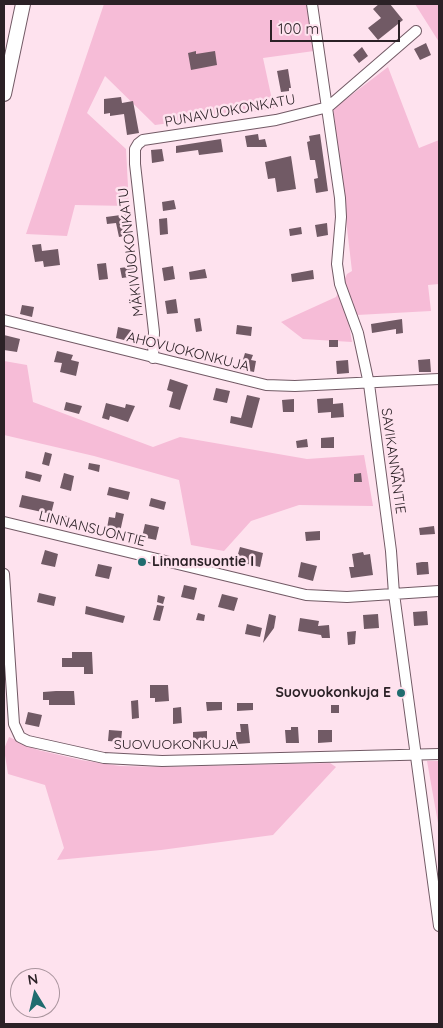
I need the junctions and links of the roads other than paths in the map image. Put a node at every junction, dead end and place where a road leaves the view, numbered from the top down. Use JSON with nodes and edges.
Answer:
{"nodes":[{"id":1,"x":23,"y":4,"type":"edge"},
{"id":2,"x":312,"y":4,"type":"edge"},
{"id":3,"x":416,"y":31,"type":"dead end"},
{"id":4,"x":4,"y":94,"type":"edge"},
{"id":5,"x":328,"y":106,"type":"junction"},
{"id":6,"x":138,"y":144,"type":"joint"},
{"id":7,"x":4,"y":320,"type":"edge"},
{"id":8,"x":153,"y":358,"type":"junction"},
{"id":9,"x":439,"y":380,"type":"edge"},
{"id":10,"x":369,"y":384,"type":"junction"},
{"id":11,"x":4,"y":522,"type":"edge"},
{"id":12,"x":4,"y":574,"type":"edge"},
{"id":13,"x":439,"y":591,"type":"edge"},
{"id":14,"x":394,"y":594,"type":"junction"},
{"id":15,"x":416,"y":754,"type":"junction"},
{"id":16,"x":439,"y":754,"type":"edge"},
{"id":17,"x":439,"y":926,"type":"edge"}],
"edges":[{"from":1,"to":4,"type":"main road"},
{"from":2,"to":5,"type":"street","name":"SAVIKANNANTIE"},
{"from":3,"to":5,"type":"street"},
{"from":5,"to":6,"type":"street","name":"PUNAVUOKONKATU"},
{"from":5,"to":10,"type":"street","name":"SAVIKANNANTIE"},
{"from":6,"to":8,"type":"street","name":"MÄKIVUOKONKATU"},
{"from":7,"to":8,"type":"street","name":"AHOVUOKONKUJA"},
{"from":8,"to":10,"type":"street","name":"AHOVUOKONKUJA"},
{"from":9,"to":10,"type":"street","name":"AHOVUOKONKUJA"},
{"from":10,"to":14,"type":"street","name":"SAVIKANNANTIE"},
{"from":11,"to":14,"type":"street","name":"LINNANSUONTIE"},
{"from":12,"to":15,"type":"street","name":"SUOVUOKONKUJA"},
{"from":13,"to":14,"type":"street","name":"LINNANSUONTIE"},
{"from":14,"to":15,"type":"street","name":"SAVIKANNANTIE"},
{"from":15,"to":16,"type":"street","name":"SUOVUOKONKUJA"},
{"from":15,"to":17,"type":"street","name":"SAVIKANNANTIE"}]}
